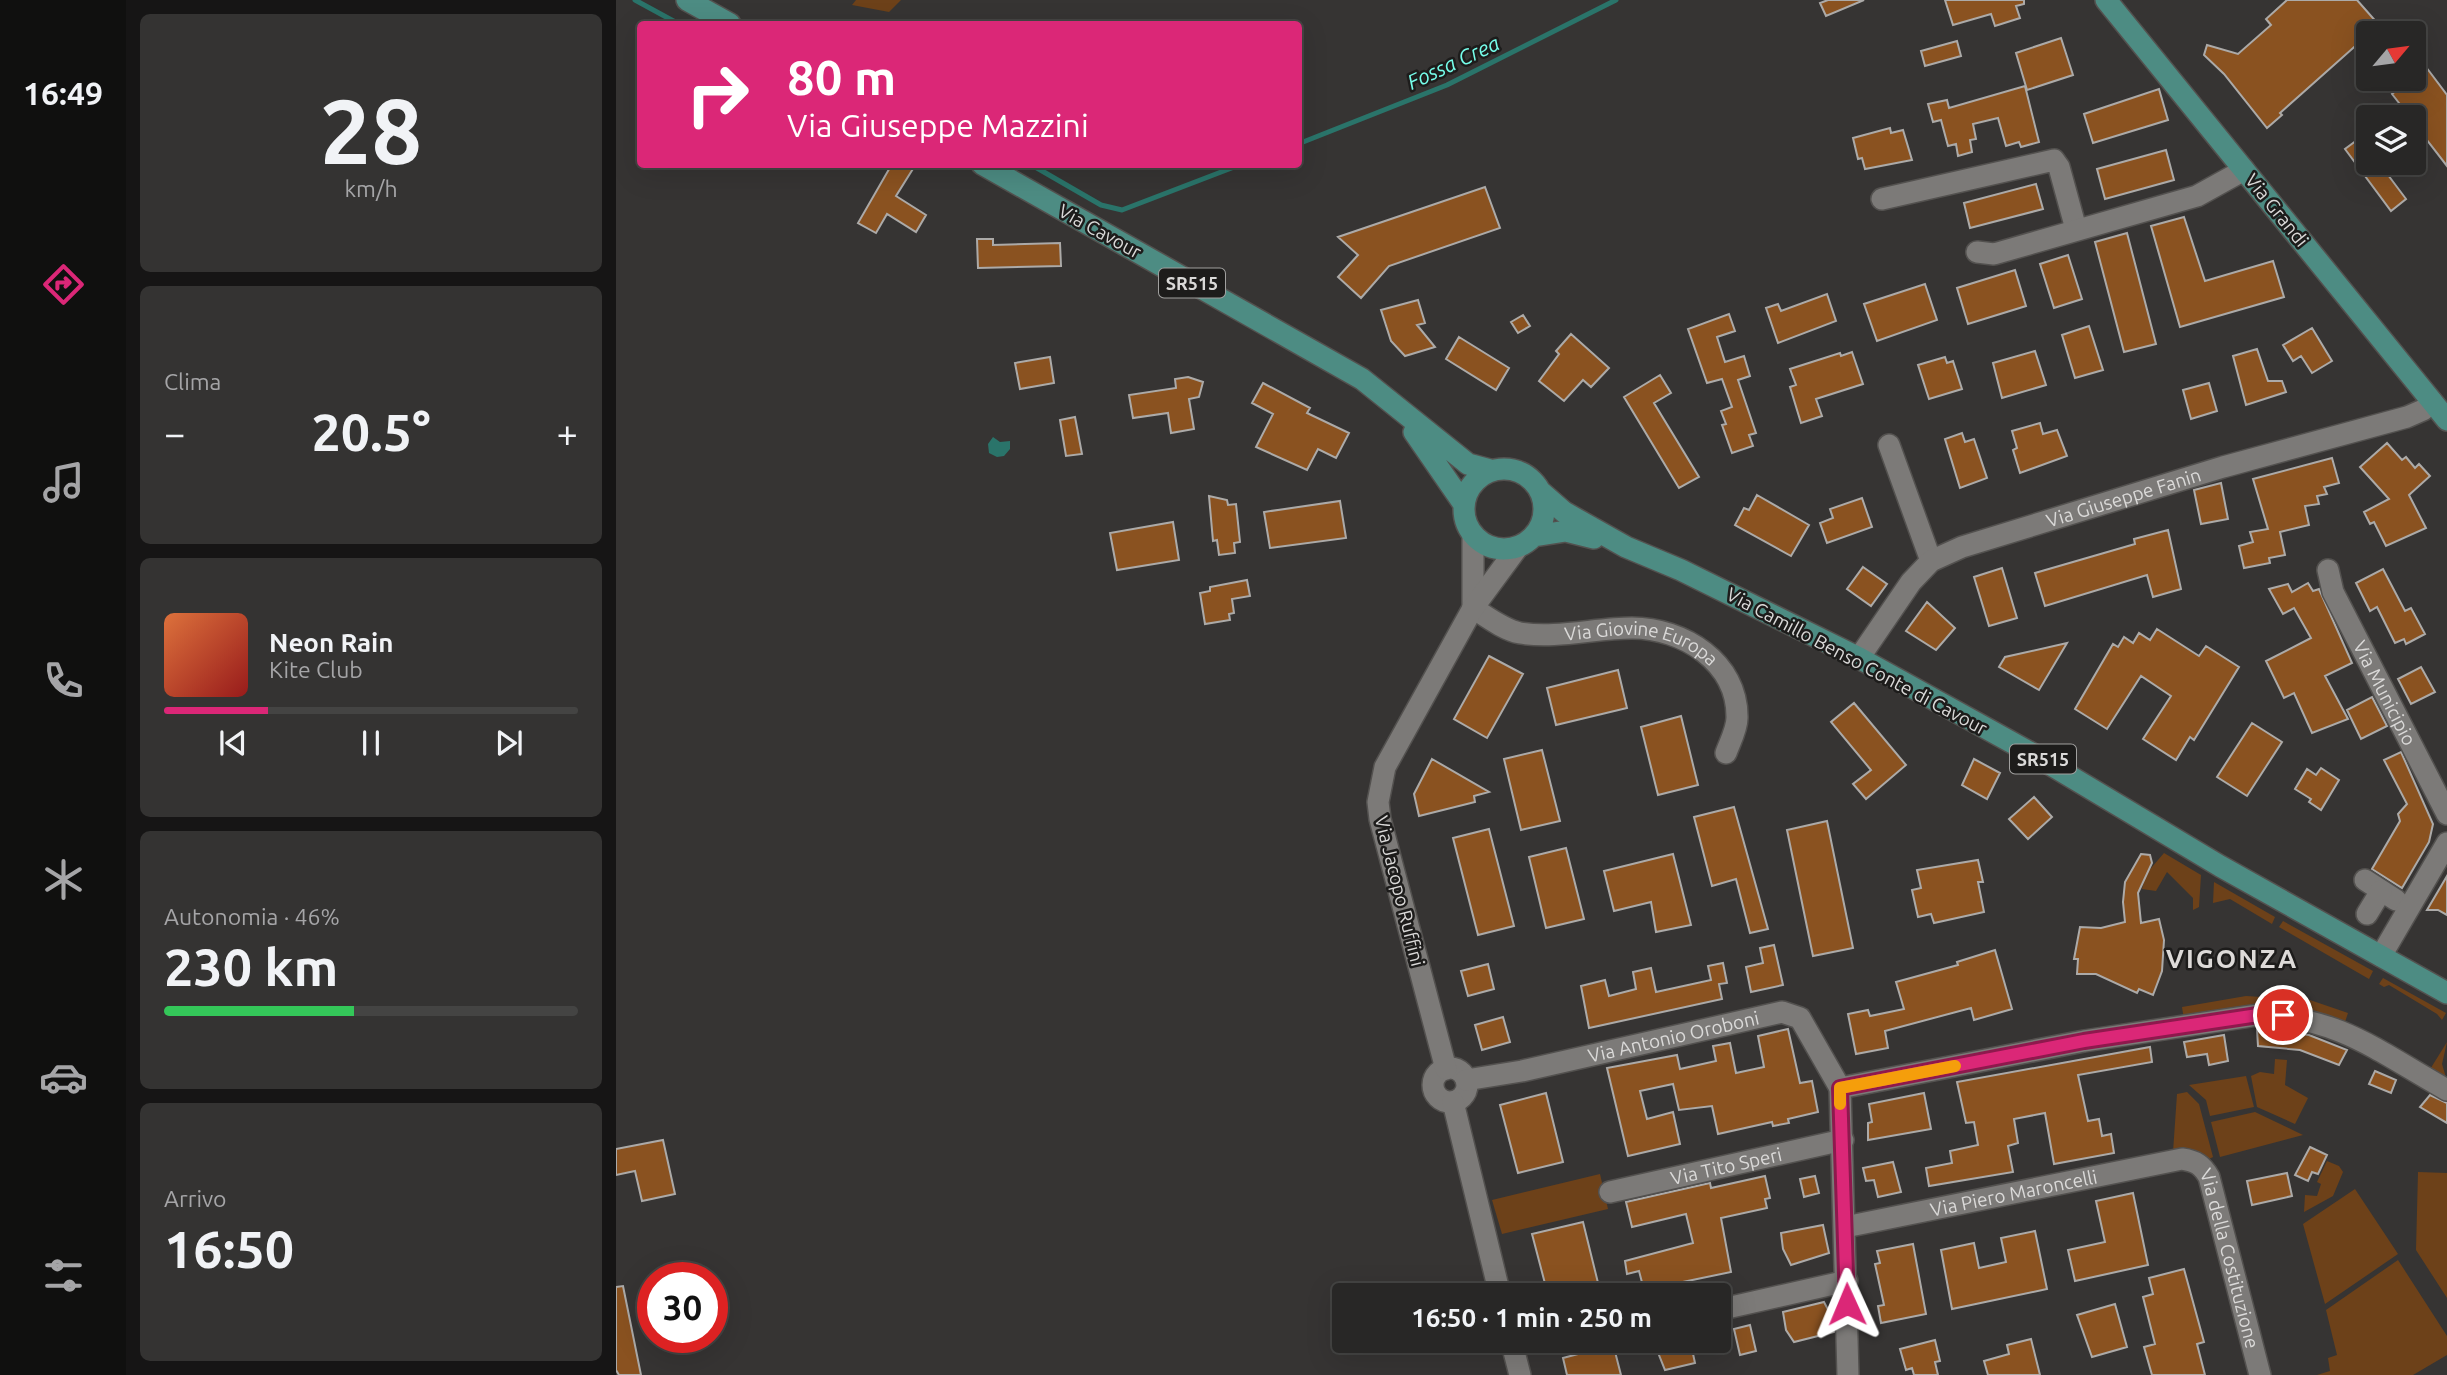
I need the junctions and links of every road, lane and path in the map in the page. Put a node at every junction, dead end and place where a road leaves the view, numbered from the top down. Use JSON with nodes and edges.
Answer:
{"nodes":[{"id":1,"x":687,"y":0,"type":"edge"},
{"id":2,"x":2106,"y":0,"type":"edge"},
{"id":3,"x":725,"y":21,"type":"edge"},
{"id":4,"x":989,"y":168,"type":"edge"},
{"id":5,"x":2244,"y":170,"type":"junction"},
{"id":6,"x":1882,"y":199,"type":"dead end"},
{"id":7,"x":2076,"y":229,"type":"junction"},
{"id":8,"x":1977,"y":252,"type":"dead end"},
{"id":9,"x":2432,"y":402,"type":"junction"},
{"id":10,"x":1399,"y":406,"type":"junction"},
{"id":11,"x":2447,"y":421,"type":"edge"},
{"id":12,"x":1889,"y":445,"type":"dead end"},
{"id":13,"x":1490,"y":470,"type":"junction"},
{"id":14,"x":1541,"y":492,"type":"junction"},
{"id":15,"x":1463,"y":503,"type":"junction"},
{"id":16,"x":1473,"y":536,"type":"junction"},
{"id":17,"x":1526,"y":541,"type":"junction"},
{"id":18,"x":1626,"y":547,"type":"junction"},
{"id":19,"x":1931,"y":561,"type":"junction"},
{"id":20,"x":2328,"y":569,"type":"dead end"},
{"id":21,"x":1474,"y":608,"type":"junction"},
{"id":22,"x":1859,"y":658,"type":"junction"},
{"id":23,"x":1726,"y":753,"type":"dead end"},
{"id":24,"x":2447,"y":814,"type":"edge"},
{"id":25,"x":2447,"y":843,"type":"edge"},
{"id":26,"x":2381,"y":890,"type":"dead end"},
{"id":27,"x":2367,"y":914,"type":"dead end"},
{"id":28,"x":2381,"y":956,"type":"junction"},
{"id":29,"x":2447,"y":993,"type":"edge"},
{"id":30,"x":1446,"y":1069,"type":"junction"},
{"id":31,"x":1466,"y":1080,"type":"junction"},
{"id":32,"x":1840,"y":1088,"type":"junction"},
{"id":33,"x":2447,"y":1090,"type":"edge"},
{"id":34,"x":1453,"y":1102,"type":"junction"},
{"id":35,"x":1843,"y":1140,"type":"junction"},
{"id":36,"x":2182,"y":1159,"type":"joint"},
{"id":37,"x":1610,"y":1192,"type":"dead end"},
{"id":38,"x":1845,"y":1227,"type":"junction"},
{"id":39,"x":1847,"y":1281,"type":"junction"},
{"id":40,"x":1497,"y":1283,"type":"edge"},
{"id":41,"x":1731,"y":1307,"type":"edge"},
{"id":42,"x":1514,"y":1353,"type":"edge"},
{"id":43,"x":1520,"y":1375,"type":"edge"},
{"id":44,"x":1848,"y":1375,"type":"edge"},
{"id":45,"x":2260,"y":1375,"type":"edge"}],
"edges":[{"from":1,"to":3,"type":"main road"},
{"from":2,"to":5,"type":"main road","name":"Via Grandi"},
{"from":4,"to":10,"type":"main road","name":"Via Cavour","number":"SR515"},
{"from":5,"to":7,"type":"street"},
{"from":5,"to":9,"type":"main road","name":"Via Grandi"},
{"from":6,"to":7,"type":"street"},
{"from":7,"to":8,"type":"street"},
{"from":9,"to":11,"type":"main road","name":"Via Grandi"},
{"from":9,"to":19,"type":"street","name":"Via Giuseppe Fanin"},
{"from":10,"to":13,"type":"main road","name":"Via Cavour","number":"SR515"},
{"from":10,"to":15,"type":"main road","name":"Via Cavour","number":"SR515"},
{"from":12,"to":19,"type":"street"},
{"from":13,"to":14,"type":"main road"},
{"from":13,"to":15,"type":"main road"},
{"from":14,"to":17,"type":"main road"},
{"from":14,"to":18,"type":"main road","number":"SR515"},
{"from":15,"to":16,"type":"main road"},
{"from":16,"to":17,"type":"main road"},
{"from":16,"to":21,"type":"street"},
{"from":17,"to":18,"type":"main road","number":"SR515"},
{"from":17,"to":21,"type":"street","name":"Via Jacopo Ruffini"},
{"from":18,"to":22,"type":"main road","name":"Via Camillo Benso Conte di Cavour","number":"SR515"},
{"from":19,"to":22,"type":"street","name":"Via Giuseppe Fanin"},
{"from":20,"to":24,"type":"street","name":"Via Municipio"},
{"from":21,"to":23,"type":"street","name":"Via Giovine Europa"},
{"from":21,"to":30,"type":"street","name":"Via Jacopo Ruffini"},
{"from":22,"to":28,"type":"main road","name":"Via Camillo Benso Conte di Cavour","number":"SR515"},
{"from":25,"to":28,"type":"street"},
{"from":26,"to":27,"type":"street"},
{"from":28,"to":29,"type":"main road","name":"Via Camillo Benso Conte di Cavour","number":"SR515"},
{"from":30,"to":31,"type":"street"},
{"from":30,"to":34,"type":"street","name":"Via Jacopo Ruffini"},
{"from":31,"to":32,"type":"street","name":"Via Antonio Oroboni"},
{"from":31,"to":34,"type":"street"},
{"from":32,"to":33,"type":"street"},
{"from":32,"to":35,"type":"street"},
{"from":34,"to":40,"type":"street","name":"Via Jacopo Ruffini"},
{"from":35,"to":37,"type":"street","name":"Via Tito Speri"},
{"from":35,"to":38,"type":"street"},
{"from":36,"to":38,"type":"street","name":"Via Piero Maroncelli"},
{"from":36,"to":45,"type":"street","name":"Via della Costituzione"},
{"from":38,"to":39,"type":"street"},
{"from":39,"to":41,"type":"street"},
{"from":39,"to":44,"type":"street"},
{"from":42,"to":43,"type":"street"}]}
